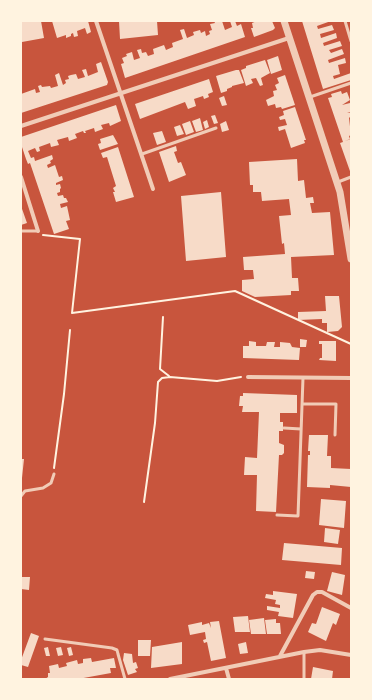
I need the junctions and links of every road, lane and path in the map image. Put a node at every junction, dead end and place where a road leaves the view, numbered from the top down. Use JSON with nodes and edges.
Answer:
{"nodes":[{"id":1,"x":96,"y":21,"type":"edge"},
{"id":2,"x":284,"y":21,"type":"edge"},
{"id":3,"x":344,"y":21,"type":"edge"},
{"id":4,"x":289,"y":38,"type":"junction"},
{"id":5,"x":351,"y":41,"type":"edge"},
{"id":6,"x":351,"y":83,"type":"edge"},
{"id":7,"x":121,"y":92,"type":"junction"},
{"id":8,"x":308,"y":97,"type":"junction"},
{"id":9,"x":21,"y":126,"type":"edge"},
{"id":10,"x":216,"y":128,"type":"dead end"},
{"id":11,"x":142,"y":154,"type":"junction"},
{"id":12,"x":351,"y":176,"type":"edge"},
{"id":13,"x":21,"y":177,"type":"edge"},
{"id":14,"x":336,"y":183,"type":"junction"},
{"id":15,"x":153,"y":189,"type":"dead end"},
{"id":16,"x":21,"y":231,"type":"edge"},
{"id":17,"x":38,"y":231,"type":"junction"},
{"id":18,"x":351,"y":259,"type":"edge"},
{"id":19,"x":163,"y":317,"type":"dead end"},
{"id":20,"x":70,"y":330,"type":"dead end"},
{"id":21,"x":351,"y":344,"type":"edge"},
{"id":22,"x":170,"y":377,"type":"junction"},
{"id":23,"x":248,"y":377,"type":"joint"},
{"id":24,"x":303,"y":378,"type":"junction"},
{"id":25,"x":351,"y":378,"type":"edge"},
{"id":26,"x":302,"y":404,"type":"junction"},
{"id":27,"x":284,"y":428,"type":"dead end"},
{"id":28,"x":301,"y":429,"type":"junction"},
{"id":29,"x":335,"y":435,"type":"dead end"},
{"id":30,"x":54,"y":474,"type":"joint"},
{"id":31,"x":21,"y":496,"type":"edge"},
{"id":32,"x":144,"y":502,"type":"dead end"},
{"id":33,"x":277,"y":515,"type":"dead end"},
{"id":34,"x":351,"y":608,"type":"edge"},
{"id":35,"x":44,"y":640,"type":"dead end"},
{"id":36,"x":304,"y":652,"type":"junction"},
{"id":37,"x":351,"y":654,"type":"edge"},
{"id":38,"x":280,"y":656,"type":"junction"},
{"id":39,"x":226,"y":668,"type":"junction"},
{"id":40,"x":125,"y":679,"type":"edge"},
{"id":41,"x":170,"y":679,"type":"edge"},
{"id":42,"x":229,"y":679,"type":"edge"},
{"id":43,"x":304,"y":679,"type":"edge"}],
"edges":[{"from":1,"to":7,"type":"street"},
{"from":2,"to":4,"type":"street"},
{"from":3,"to":5,"type":"lane"},
{"from":4,"to":7,"type":"street"},
{"from":4,"to":8,"type":"street"},
{"from":6,"to":8,"type":"lane"},
{"from":7,"to":9,"type":"street"},
{"from":7,"to":11,"type":"street"},
{"from":8,"to":14,"type":"street"},
{"from":10,"to":11,"type":"lane"},
{"from":11,"to":15,"type":"street"},
{"from":12,"to":14,"type":"lane"},
{"from":13,"to":17,"type":"street"},
{"from":14,"to":18,"type":"street"},
{"from":16,"to":17,"type":"lane"},
{"from":17,"to":21,"type":"path"},
{"from":19,"to":22,"type":"path"},
{"from":20,"to":30,"type":"path"},
{"from":22,"to":23,"type":"path"},
{"from":22,"to":32,"type":"path"},
{"from":23,"to":24,"type":"street"},
{"from":24,"to":25,"type":"street"},
{"from":24,"to":26,"type":"lane"},
{"from":26,"to":28,"type":"lane"},
{"from":26,"to":29,"type":"lane"},
{"from":27,"to":28,"type":"lane"},
{"from":28,"to":33,"type":"lane"},
{"from":30,"to":31,"type":"lane"},
{"from":34,"to":38,"type":"street"},
{"from":35,"to":40,"type":"lane"},
{"from":36,"to":37,"type":"street"},
{"from":36,"to":38,"type":"street"},
{"from":36,"to":43,"type":"lane"},
{"from":38,"to":39,"type":"street"},
{"from":39,"to":41,"type":"street"},
{"from":39,"to":42,"type":"street"}]}
